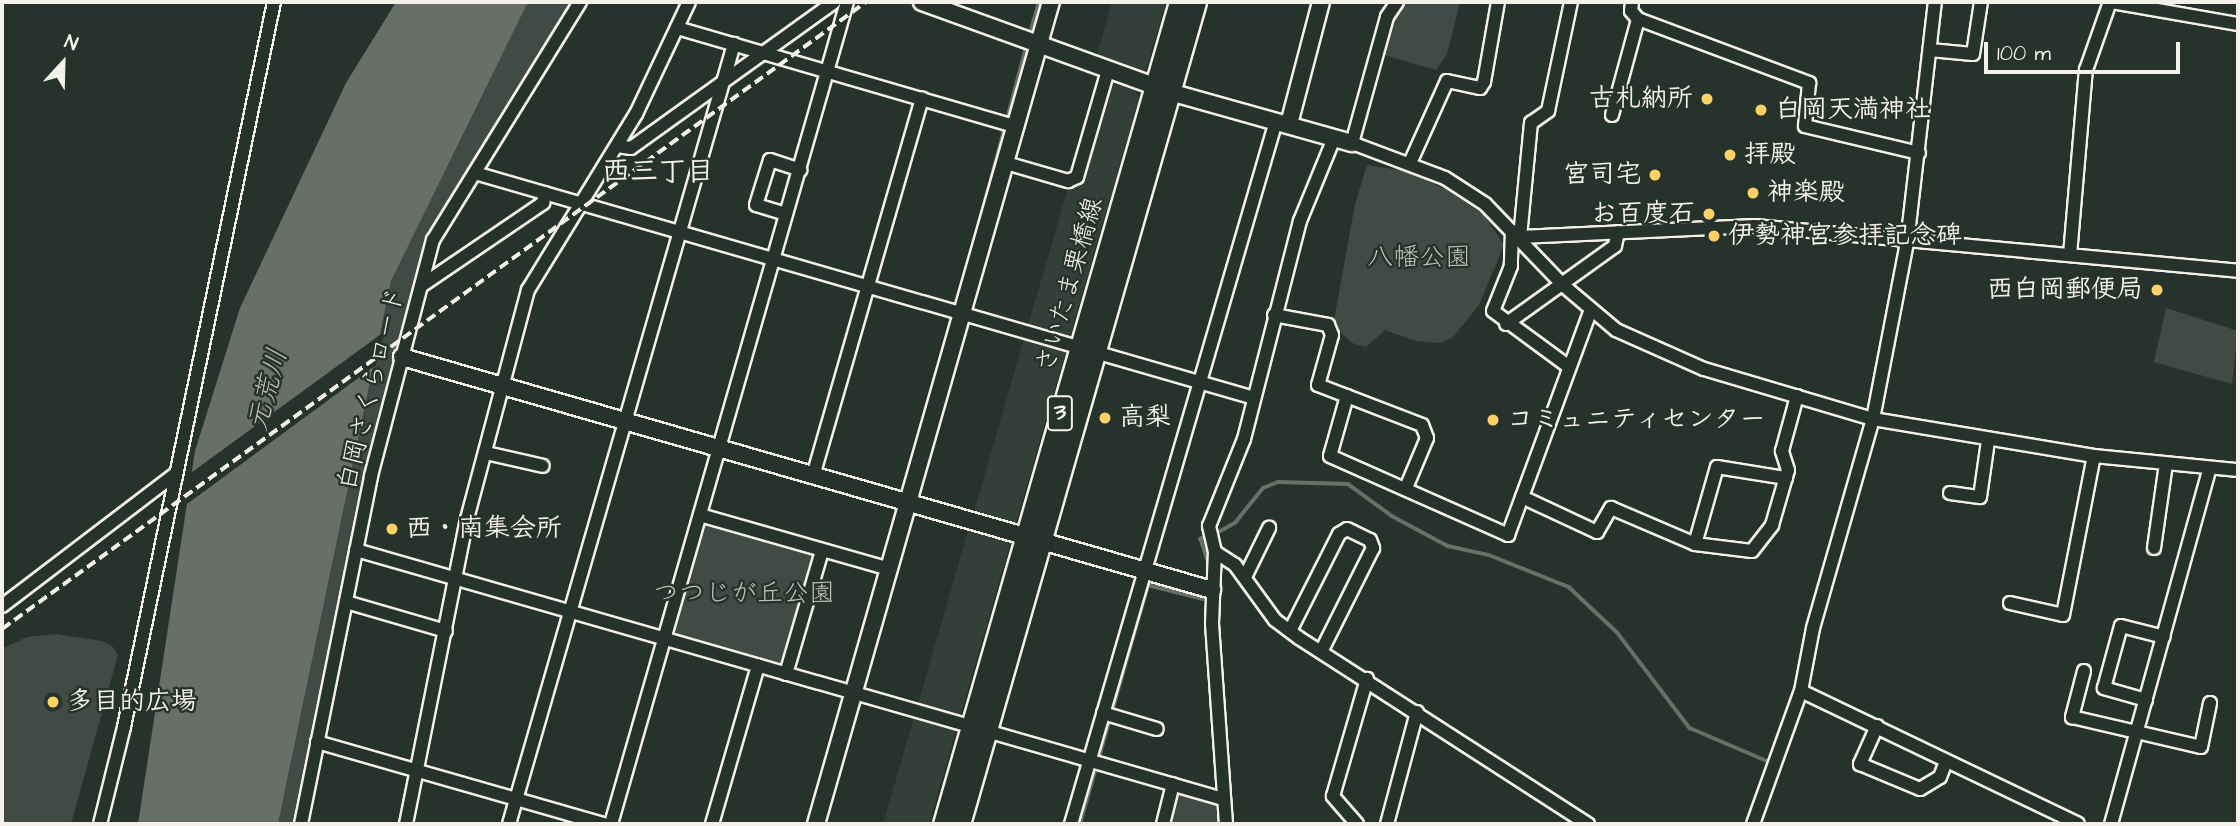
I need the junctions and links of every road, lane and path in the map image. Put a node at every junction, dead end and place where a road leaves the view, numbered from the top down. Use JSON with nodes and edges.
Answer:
{"nodes":[{"id":1,"x":274,"y":2,"type":"edge"},
{"id":2,"x":580,"y":2,"type":"edge"},
{"id":3,"x":689,"y":2,"type":"edge"},
{"id":4,"x":834,"y":2,"type":"edge"},
{"id":5,"x":847,"y":2,"type":"edge"},
{"id":6,"x":922,"y":2,"type":"edge"},
{"id":7,"x":1051,"y":2,"type":"edge"},
{"id":8,"x":1179,"y":2,"type":"edge"},
{"id":9,"x":1196,"y":2,"type":"edge"},
{"id":10,"x":1321,"y":2,"type":"edge"},
{"id":11,"x":1397,"y":2,"type":"edge"},
{"id":12,"x":1498,"y":2,"type":"edge"},
{"id":13,"x":1571,"y":2,"type":"edge"},
{"id":14,"x":1632,"y":2,"type":"edge"},
{"id":15,"x":1935,"y":2,"type":"edge"},
{"id":16,"x":1982,"y":2,"type":"edge"},
{"id":17,"x":2111,"y":2,"type":"edge"},
{"id":18,"x":2188,"y":2,"type":"edge"},
{"id":19,"x":2161,"y":7,"type":"edge"},
{"id":20,"x":2185,"y":16,"type":"junction"},
{"id":21,"x":1638,"y":19,"type":"junction"},
{"id":22,"x":2238,"y":24,"type":"edge"},
{"id":23,"x":677,"y":28,"type":"junction"},
{"id":24,"x":734,"y":44,"type":"junction"},
{"id":25,"x":1040,"y":46,"type":"junction"},
{"id":26,"x":1930,"y":50,"type":"junction"},
{"id":27,"x":763,"y":53,"type":"junction"},
{"id":28,"x":1108,"y":70,"type":"junction"},
{"id":29,"x":828,"y":71,"type":"junction"},
{"id":30,"x":722,"y":83,"type":"junction"},
{"id":31,"x":1163,"y":89,"type":"junction"},
{"id":32,"x":922,"y":98,"type":"junction"},
{"id":33,"x":1612,"y":115,"type":"dead end"},
{"id":34,"x":1282,"y":122,"type":"junction"},
{"id":35,"x":1017,"y":127,"type":"junction"},
{"id":36,"x":1334,"y":138,"type":"junction"},
{"id":37,"x":1352,"y":143,"type":"junction"},
{"id":38,"x":617,"y":146,"type":"junction"},
{"id":39,"x":1919,"y":153,"type":"junction"},
{"id":40,"x":1006,"y":163,"type":"junction"},
{"id":41,"x":1410,"y":163,"type":"junction"},
{"id":42,"x":800,"y":170,"type":"junction"},
{"id":43,"x":475,"y":173,"type":"junction"},
{"id":44,"x":545,"y":193,"type":"junction"},
{"id":45,"x":583,"y":204,"type":"junction"},
{"id":46,"x":786,"y":215,"type":"junction"},
{"id":47,"x":679,"y":232,"type":"junction"},
{"id":48,"x":1618,"y":232,"type":"junction"},
{"id":49,"x":1516,"y":234,"type":"junction"},
{"id":50,"x":1907,"y":243,"type":"junction"},
{"id":51,"x":2070,"y":256,"type":"junction"},
{"id":52,"x":773,"y":259,"type":"junction"},
{"id":53,"x":2238,"y":271,"type":"edge"},
{"id":54,"x":421,"y":286,"type":"junction"},
{"id":55,"x":868,"y":286,"type":"junction"},
{"id":56,"x":1564,"y":286,"type":"junction"},
{"id":57,"x":1591,"y":310,"type":"junction"},
{"id":58,"x":963,"y":314,"type":"junction"},
{"id":59,"x":1275,"y":315,"type":"junction"},
{"id":60,"x":1506,"y":324,"type":"junction"},
{"id":61,"x":1087,"y":350,"type":"junction"},
{"id":62,"x":402,"y":357,"type":"junction"},
{"id":63,"x":1568,"y":366,"type":"junction"},
{"id":64,"x":1200,"y":382,"type":"junction"},
{"id":65,"x":502,"y":387,"type":"junction"},
{"id":66,"x":1347,"y":396,"type":"junction"},
{"id":67,"x":1797,"y":396,"type":"junction"},
{"id":68,"x":1254,"y":398,"type":"junction"},
{"id":69,"x":1873,"y":419,"type":"junction"},
{"id":70,"x":625,"y":422,"type":"junction"},
{"id":71,"x":1988,"y":441,"type":"junction"},
{"id":72,"x":718,"y":449,"type":"junction"},
{"id":73,"x":485,"y":453,"type":"junction"},
{"id":74,"x":2094,"y":456,"type":"junction"},
{"id":75,"x":2166,"y":464,"type":"junction"},
{"id":76,"x":543,"y":466,"type":"dead end"},
{"id":77,"x":2209,"y":470,"type":"junction"},
{"id":78,"x":2238,"y":470,"type":"edge"},
{"id":79,"x":176,"y":474,"type":"junction"},
{"id":80,"x":813,"y":476,"type":"junction"},
{"id":81,"x":1786,"y":478,"type":"junction"},
{"id":82,"x":1406,"y":488,"type":"junction"},
{"id":83,"x":1950,"y":493,"type":"dead end"},
{"id":84,"x":1522,"y":497,"type":"junction"},
{"id":85,"x":909,"y":503,"type":"junction"},
{"id":86,"x":700,"y":515,"type":"junction"},
{"id":87,"x":1269,"y":528,"type":"dead end"},
{"id":88,"x":1033,"y":539,"type":"junction"},
{"id":89,"x":1695,"y":544,"type":"junction"},
{"id":90,"x":2154,"y":548,"type":"dead end"},
{"id":91,"x":356,"y":551,"type":"junction"},
{"id":92,"x":822,"y":551,"type":"junction"},
{"id":93,"x":1214,"y":552,"type":"junction"},
{"id":94,"x":890,"y":569,"type":"junction"},
{"id":95,"x":1145,"y":572,"type":"junction"},
{"id":96,"x":1245,"y":577,"type":"junction"},
{"id":97,"x":456,"y":579,"type":"junction"},
{"id":98,"x":1210,"y":590,"type":"junction"},
{"id":99,"x":346,"y":602,"type":"junction"},
{"id":100,"x":2010,"y":603,"type":"dead end"},
{"id":101,"x":2,"y":606,"type":"edge"},
{"id":102,"x":570,"y":612,"type":"junction"},
{"id":103,"x":446,"y":631,"type":"junction"},
{"id":104,"x":1290,"y":631,"type":"junction"},
{"id":105,"x":2164,"y":636,"type":"junction"},
{"id":106,"x":663,"y":640,"type":"junction"},
{"id":107,"x":1321,"y":652,"type":"junction"},
{"id":108,"x":758,"y":666,"type":"junction"},
{"id":109,"x":2084,"y":671,"type":"dead end"},
{"id":110,"x":786,"y":674,"type":"junction"},
{"id":111,"x":1367,"y":679,"type":"junction"},
{"id":112,"x":1801,"y":691,"type":"junction"},
{"id":113,"x":854,"y":693,"type":"junction"},
{"id":114,"x":2146,"y":700,"type":"junction"},
{"id":115,"x":2210,"y":703,"type":"dead end"},
{"id":116,"x":1417,"y":712,"type":"junction"},
{"id":117,"x":1104,"y":713,"type":"junction"},
{"id":118,"x":1877,"y":726,"type":"junction"},
{"id":119,"x":978,"y":729,"type":"junction"},
{"id":120,"x":1157,"y":729,"type":"dead end"},
{"id":121,"x":2137,"y":732,"type":"junction"},
{"id":122,"x":317,"y":742,"type":"junction"},
{"id":123,"x":1090,"y":761,"type":"junction"},
{"id":124,"x":1947,"y":761,"type":"junction"},
{"id":125,"x":417,"y":771,"type":"junction"},
{"id":126,"x":1173,"y":785,"type":"junction"},
{"id":127,"x":517,"y":799,"type":"junction"},
{"id":128,"x":1223,"y":799,"type":"junction"},
{"id":129,"x":100,"y":824,"type":"edge"},
{"id":130,"x":305,"y":824,"type":"edge"},
{"id":131,"x":406,"y":824,"type":"edge"},
{"id":132,"x":509,"y":824,"type":"edge"},
{"id":133,"x":603,"y":824,"type":"edge"},
{"id":134,"x":611,"y":824,"type":"edge"},
{"id":135,"x":712,"y":824,"type":"edge"},
{"id":136,"x":816,"y":824,"type":"edge"},
{"id":137,"x":943,"y":824,"type":"edge"},
{"id":138,"x":960,"y":824,"type":"edge"},
{"id":139,"x":1071,"y":824,"type":"edge"},
{"id":140,"x":1163,"y":824,"type":"edge"},
{"id":141,"x":1226,"y":824,"type":"edge"},
{"id":142,"x":1357,"y":824,"type":"edge"},
{"id":143,"x":1387,"y":824,"type":"edge"},
{"id":144,"x":1588,"y":824,"type":"edge"},
{"id":145,"x":1753,"y":824,"type":"edge"},
{"id":146,"x":2078,"y":824,"type":"edge"},
{"id":147,"x":2110,"y":824,"type":"edge"}],
"edges":[{"from":1,"to":79,"type":"street"},
{"from":2,"to":43,"type":"street","name":"白岡さくらロード"},
{"from":3,"to":23,"type":"street"},
{"from":4,"to":27,"type":"street"},
{"from":5,"to":29,"type":"street"},
{"from":6,"to":25,"type":"street"},
{"from":7,"to":25,"type":"street"},
{"from":8,"to":31,"type":"main road","name":"さいたま栗橋線","number":"3"},
{"from":9,"to":31,"type":"main road","name":"さいたま栗橋線","number":"3"},
{"from":10,"to":34,"type":"street"},
{"from":11,"to":37,"type":"street"},
{"from":12,"to":41,"type":"street"},
{"from":13,"to":49,"type":"street"},
{"from":14,"to":21,"type":"street"},
{"from":15,"to":26,"type":"street"},
{"from":16,"to":26,"type":"street"},
{"from":17,"to":19,"type":"street"},
{"from":17,"to":51,"type":"street"},
{"from":18,"to":20,"type":"street"},
{"from":19,"to":20,"type":"street"},
{"from":20,"to":22,"type":"street"},
{"from":21,"to":33,"type":"street"},
{"from":21,"to":39,"type":"street"},
{"from":23,"to":24,"type":"street"},
{"from":23,"to":38,"type":"street"},
{"from":24,"to":27,"type":"street"},
{"from":24,"to":30,"type":"street"},
{"from":25,"to":28,"type":"street"},
{"from":25,"to":35,"type":"street"},
{"from":26,"to":39,"type":"street"},
{"from":27,"to":29,"type":"street"},
{"from":27,"to":30,"type":"street"},
{"from":28,"to":31,"type":"street"},
{"from":28,"to":40,"type":"street"},
{"from":29,"to":32,"type":"street"},
{"from":29,"to":42,"type":"street"},
{"from":30,"to":38,"type":"street"},
{"from":30,"to":47,"type":"street"},
{"from":31,"to":34,"type":"street"},
{"from":31,"to":61,"type":"main road","name":"さいたま栗橋線","number":"3"},
{"from":32,"to":35,"type":"street"},
{"from":32,"to":55,"type":"street"},
{"from":34,"to":36,"type":"street"},
{"from":34,"to":64,"type":"street"},
{"from":35,"to":40,"type":"street"},
{"from":36,"to":37,"type":"street"},
{"from":36,"to":59,"type":"street"},
{"from":37,"to":41,"type":"street"},
{"from":38,"to":45,"type":"street"},
{"from":39,"to":50,"type":"street"},
{"from":40,"to":58,"type":"street"},
{"from":41,"to":49,"type":"street"},
{"from":42,"to":46,"type":"street"},
{"from":42,"to":46,"type":"street"},
{"from":43,"to":44,"type":"street"},
{"from":43,"to":54,"type":"street","name":"白岡さくらロード"},
{"from":44,"to":45,"type":"street"},
{"from":44,"to":54,"type":"street"},
{"from":45,"to":47,"type":"street"},
{"from":45,"to":65,"type":"street"},
{"from":46,"to":52,"type":"street"},
{"from":47,"to":52,"type":"street"},
{"from":47,"to":70,"type":"street"},
{"from":48,"to":49,"type":"street"},
{"from":48,"to":50,"type":"street"},
{"from":48,"to":56,"type":"street"},
{"from":49,"to":56,"type":"street"},
{"from":49,"to":60,"type":"street"},
{"from":50,"to":51,"type":"street"},
{"from":50,"to":69,"type":"street"},
{"from":51,"to":53,"type":"street"},
{"from":52,"to":55,"type":"street"},
{"from":52,"to":72,"type":"street"},
{"from":54,"to":62,"type":"street","name":"白岡さくらロード"},
{"from":55,"to":58,"type":"street"},
{"from":55,"to":80,"type":"street"},
{"from":56,"to":57,"type":"street"},
{"from":56,"to":60,"type":"street"},
{"from":57,"to":63,"type":"street"},
{"from":57,"to":67,"type":"street"},
{"from":58,"to":61,"type":"street"},
{"from":58,"to":85,"type":"street"},
{"from":59,"to":66,"type":"street"},
{"from":59,"to":68,"type":"street"},
{"from":60,"to":63,"type":"street"},
{"from":61,"to":64,"type":"street"},
{"from":61,"to":88,"type":"main road","name":"さいたま栗橋線","number":"3"},
{"from":62,"to":65,"type":"street"},
{"from":62,"to":91,"type":"street","name":"白岡さくらロード"},
{"from":63,"to":84,"type":"street"},
{"from":64,"to":68,"type":"street"},
{"from":64,"to":95,"type":"street"},
{"from":65,"to":70,"type":"street"},
{"from":65,"to":73,"type":"street"},
{"from":66,"to":82,"type":"street"},
{"from":66,"to":82,"type":"street"},
{"from":67,"to":69,"type":"street"},
{"from":67,"to":81,"type":"street"},
{"from":68,"to":93,"type":"street"},
{"from":69,"to":71,"type":"street"},
{"from":69,"to":112,"type":"street"},
{"from":70,"to":72,"type":"street"},
{"from":70,"to":102,"type":"street"},
{"from":71,"to":74,"type":"street"},
{"from":71,"to":83,"type":"street"},
{"from":72,"to":80,"type":"street"},
{"from":72,"to":86,"type":"street"},
{"from":73,"to":76,"type":"street"},
{"from":73,"to":97,"type":"street"},
{"from":74,"to":75,"type":"street"},
{"from":74,"to":100,"type":"street"},
{"from":75,"to":77,"type":"street"},
{"from":75,"to":90,"type":"street"},
{"from":77,"to":78,"type":"street"},
{"from":77,"to":105,"type":"street"},
{"from":79,"to":101,"type":"street"},
{"from":79,"to":129,"type":"street"},
{"from":80,"to":85,"type":"street"},
{"from":81,"to":89,"type":"street"},
{"from":81,"to":89,"type":"street"},
{"from":82,"to":84,"type":"street"},
{"from":84,"to":89,"type":"street"},
{"from":85,"to":88,"type":"street"},
{"from":85,"to":94,"type":"street"},
{"from":86,"to":92,"type":"street"},
{"from":86,"to":106,"type":"street"},
{"from":87,"to":96,"type":"street"},
{"from":88,"to":95,"type":"street"},
{"from":88,"to":119,"type":"main road","name":"さいたま栗橋線","number":"3"},
{"from":91,"to":97,"type":"street"},
{"from":91,"to":99,"type":"street","name":"白岡さくらロード"},
{"from":92,"to":94,"type":"street"},
{"from":92,"to":110,"type":"street"},
{"from":93,"to":96,"type":"street"},
{"from":93,"to":98,"type":"street"},
{"from":94,"to":113,"type":"street"},
{"from":95,"to":98,"type":"street"},
{"from":95,"to":117,"type":"street"},
{"from":96,"to":104,"type":"street"},
{"from":97,"to":102,"type":"street"},
{"from":97,"to":103,"type":"street"},
{"from":98,"to":128,"type":"street"},
{"from":99,"to":103,"type":"street"},
{"from":99,"to":122,"type":"street","name":"白岡さくらロード"},
{"from":102,"to":106,"type":"street"},
{"from":102,"to":127,"type":"street"},
{"from":103,"to":125,"type":"street"},
{"from":104,"to":107,"type":"street"},
{"from":104,"to":107,"type":"street"},
{"from":105,"to":114,"type":"street"},
{"from":105,"to":114,"type":"street"},
{"from":106,"to":108,"type":"street"},
{"from":106,"to":134,"type":"street"},
{"from":107,"to":111,"type":"street"},
{"from":108,"to":110,"type":"street"},
{"from":108,"to":135,"type":"street"},
{"from":109,"to":121,"type":"street"},
{"from":110,"to":113,"type":"street"},
{"from":111,"to":116,"type":"street"},
{"from":111,"to":142,"type":"street"},
{"from":112,"to":118,"type":"street"},
{"from":112,"to":145,"type":"street"},
{"from":113,"to":119,"type":"street"},
{"from":113,"to":136,"type":"street"},
{"from":114,"to":121,"type":"street"},
{"from":115,"to":121,"type":"street"},
{"from":116,"to":143,"type":"street"},
{"from":116,"to":144,"type":"street"},
{"from":117,"to":120,"type":"street"},
{"from":117,"to":123,"type":"street"},
{"from":118,"to":124,"type":"street"},
{"from":118,"to":124,"type":"street"},
{"from":119,"to":123,"type":"street"},
{"from":119,"to":137,"type":"main road","name":"さいたま栗橋線","number":"3"},
{"from":119,"to":138,"type":"main road","name":"さいたま栗橋線","number":"3"},
{"from":121,"to":147,"type":"street"},
{"from":122,"to":125,"type":"street"},
{"from":122,"to":130,"type":"street","name":"白岡さくらロード"},
{"from":123,"to":126,"type":"street"},
{"from":123,"to":139,"type":"street"},
{"from":124,"to":146,"type":"street"},
{"from":125,"to":127,"type":"street"},
{"from":125,"to":131,"type":"street"},
{"from":126,"to":128,"type":"street"},
{"from":126,"to":140,"type":"street"},
{"from":127,"to":132,"type":"street"},
{"from":127,"to":133,"type":"street"},
{"from":128,"to":141,"type":"street"}]}
